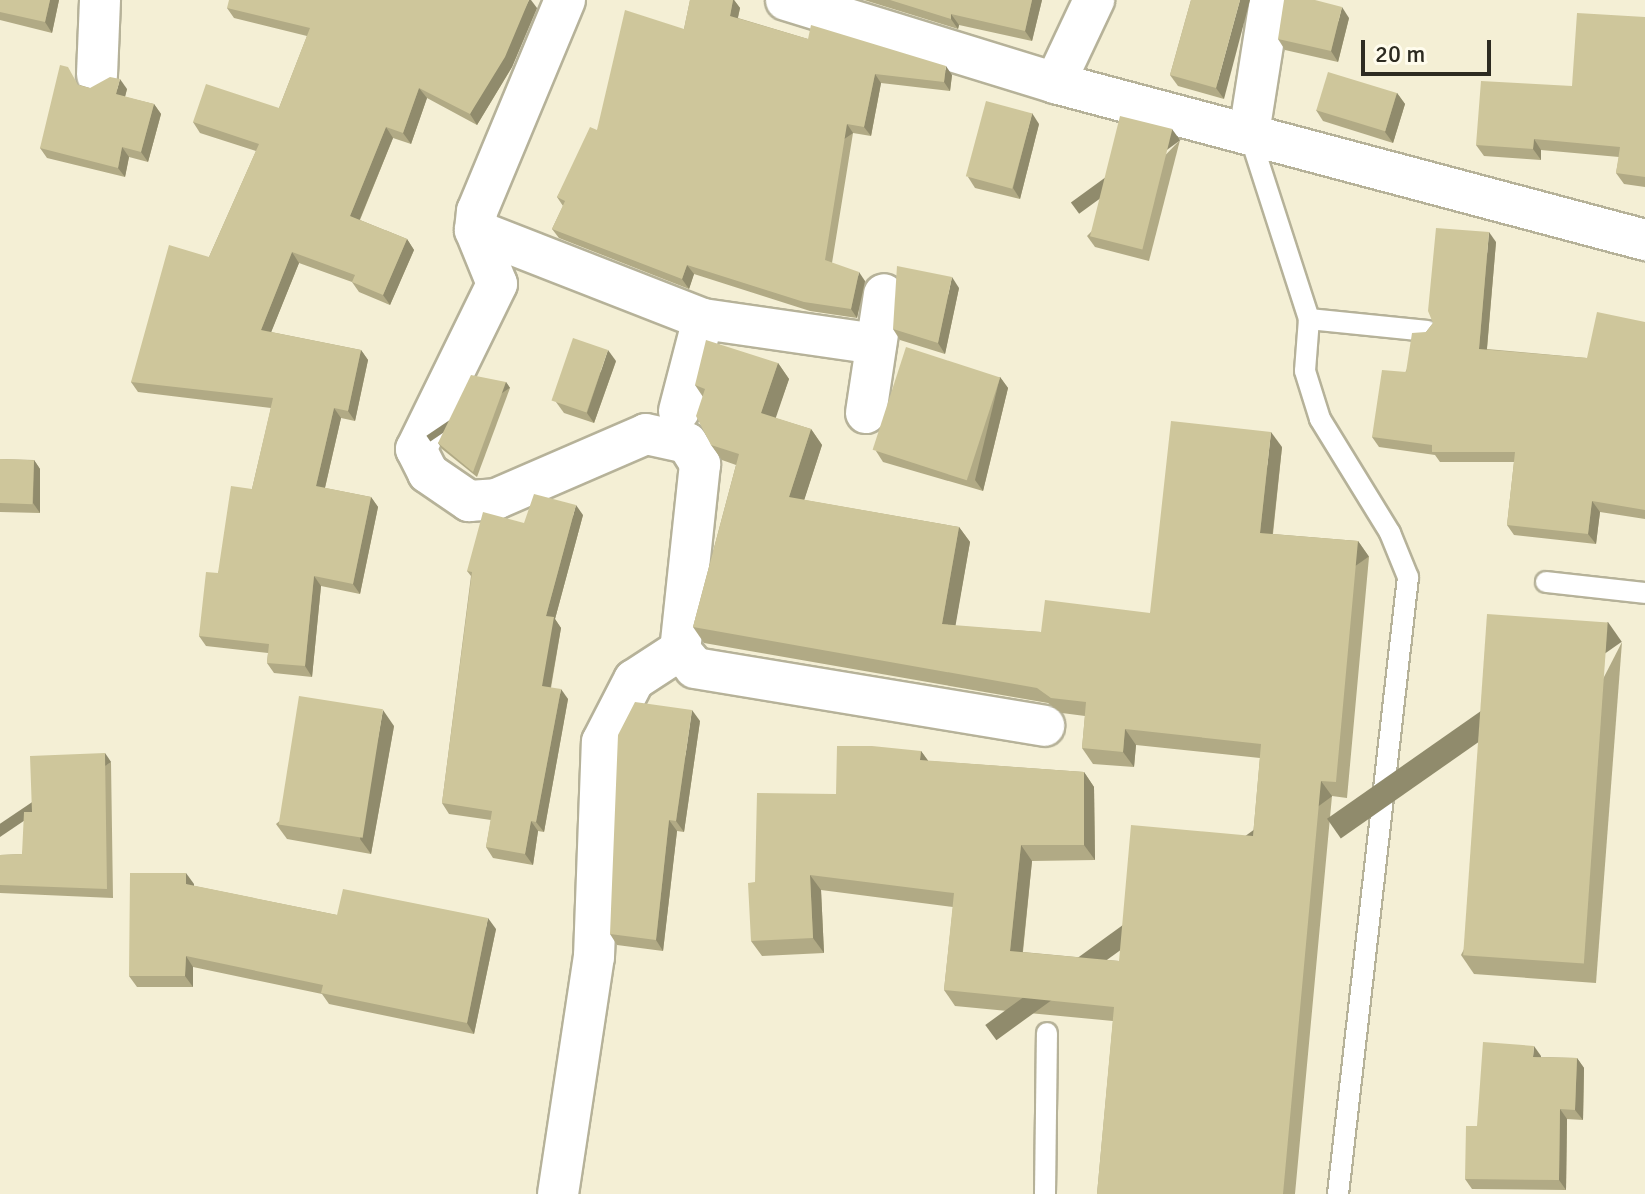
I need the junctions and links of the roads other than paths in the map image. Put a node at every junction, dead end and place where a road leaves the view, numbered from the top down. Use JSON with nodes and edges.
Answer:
{"nodes":[{"id":1,"x":100,"y":0,"type":"edge"},
{"id":2,"x":565,"y":0,"type":"edge"},
{"id":3,"x":786,"y":0,"type":"edge"},
{"id":4,"x":1094,"y":0,"type":"edge"},
{"id":5,"x":1270,"y":0,"type":"edge"},
{"id":6,"x":97,"y":75,"type":"dead end"},
{"id":7,"x":1055,"y":83,"type":"junction"},
{"id":8,"x":1249,"y":133,"type":"junction"},
{"id":9,"x":475,"y":230,"type":"junction"},
{"id":10,"x":1645,"y":240,"type":"edge"},
{"id":11,"x":884,"y":294,"type":"dead end"},
{"id":12,"x":703,"y":319,"type":"junction"},
{"id":13,"x":1309,"y":319,"type":"junction"},
{"id":14,"x":1427,"y":331,"type":"edge"},
{"id":15,"x":876,"y":344,"type":"junction"},
{"id":16,"x":679,"y":411,"type":"dead end"},
{"id":17,"x":866,"y":413,"type":"dead end"},
{"id":18,"x":1546,"y":582,"type":"dead end"},
{"id":19,"x":1645,"y":593,"type":"edge"},
{"id":20,"x":680,"y":650,"type":"junction"},
{"id":21,"x":1044,"y":726,"type":"edge"},
{"id":22,"x":1047,"y":1033,"type":"dead end"},
{"id":23,"x":558,"y":1194,"type":"edge"},
{"id":24,"x":1045,"y":1194,"type":"edge"},
{"id":25,"x":1338,"y":1194,"type":"edge"}],
"edges":[{"from":1,"to":6,"type":"street"},
{"from":2,"to":9,"type":"street"},
{"from":3,"to":7,"type":"street"},
{"from":4,"to":7,"type":"street"},
{"from":5,"to":8,"type":"street"},
{"from":7,"to":8,"type":"street"},
{"from":8,"to":10,"type":"street"},
{"from":8,"to":13,"type":"lane"},
{"from":9,"to":12,"type":"street"},
{"from":9,"to":20,"type":"street"},
{"from":11,"to":15,"type":"street"},
{"from":12,"to":15,"type":"street"},
{"from":12,"to":16,"type":"street"},
{"from":13,"to":14,"type":"lane"},
{"from":13,"to":25,"type":"lane"},
{"from":15,"to":17,"type":"street"},
{"from":18,"to":19,"type":"lane"},
{"from":20,"to":21,"type":"street"},
{"from":20,"to":23,"type":"street"},
{"from":22,"to":24,"type":"lane"}]}
